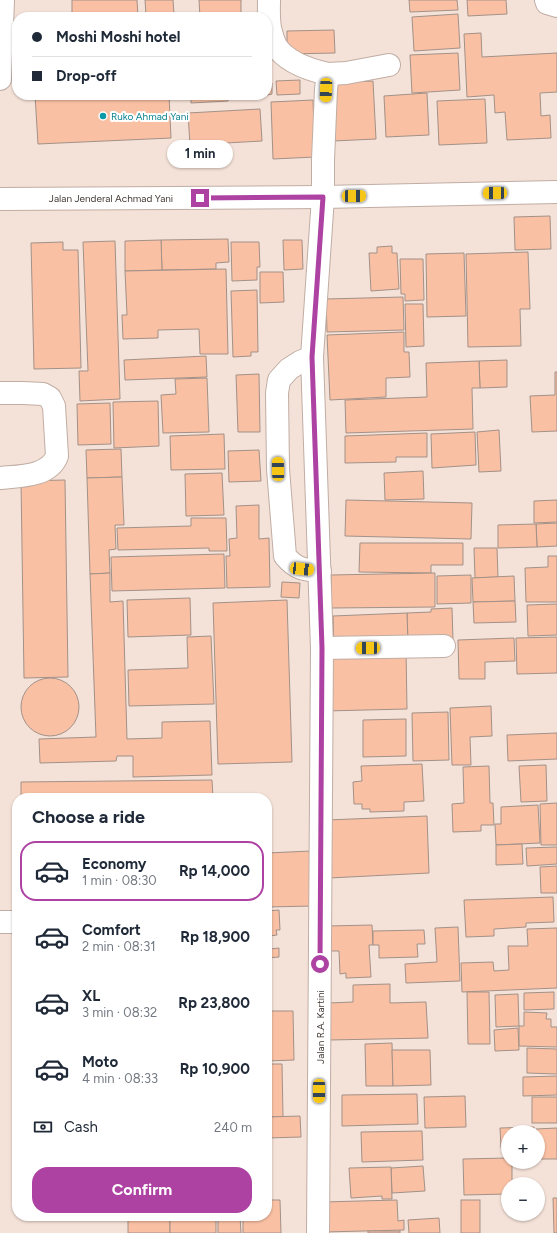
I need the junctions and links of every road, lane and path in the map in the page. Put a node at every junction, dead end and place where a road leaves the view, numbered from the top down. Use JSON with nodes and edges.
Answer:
{"nodes":[{"id":1,"x":3,"y":0,"type":"edge"},
{"id":2,"x":269,"y":0,"type":"edge"},
{"id":3,"x":546,"y":0,"type":"edge"},
{"id":4,"x":557,"y":6,"type":"edge"},
{"id":5,"x":269,"y":12,"type":"edge"},
{"id":6,"x":272,"y":35,"type":"edge"},
{"id":7,"x":389,"y":65,"type":"dead end"},
{"id":8,"x":328,"y":74,"type":"junction"},
{"id":9,"x":0,"y":79,"type":"edge"},
{"id":10,"x":557,"y":192,"type":"edge"},
{"id":11,"x":323,"y":197,"type":"junction"},
{"id":12,"x":0,"y":199,"type":"edge"},
{"id":13,"x":312,"y":357,"type":"junction"},
{"id":14,"x":0,"y":394,"type":"edge"},
{"id":15,"x":0,"y":478,"type":"edge"},
{"id":16,"x":320,"y":571,"type":"junction"},
{"id":17,"x":444,"y":646,"type":"dead end"},
{"id":18,"x":322,"y":648,"type":"junction"},
{"id":19,"x":0,"y":922,"type":"edge"},
{"id":20,"x":12,"y":922,"type":"edge"},
{"id":21,"x":318,"y":1233,"type":"edge"}],
"edges":[{"from":1,"to":9,"type":"street"},
{"from":2,"to":5,"type":"street"},
{"from":3,"to":4,"type":"street"},
{"from":6,"to":8,"type":"street"},
{"from":7,"to":8,"type":"street"},
{"from":8,"to":11,"type":"street","name":"Jalan R.A. Kartini"},
{"from":10,"to":11,"type":"street","name":"Jalan Jenderal Achmad Yani"},
{"from":11,"to":12,"type":"street","name":"Jalan Jenderal Achmad Yani"},
{"from":11,"to":13,"type":"street","name":"Jalan R.A. Kartini"},
{"from":13,"to":16,"type":"street","name":"Jalan R.A. Kartini"},
{"from":13,"to":16,"type":"street"},
{"from":14,"to":15,"type":"street"},
{"from":16,"to":18,"type":"street","name":"Jalan R.A. Kartini"},
{"from":17,"to":18,"type":"street"},
{"from":18,"to":21,"type":"street","name":"Jalan R.A. Kartini"},
{"from":19,"to":20,"type":"street"}]}
